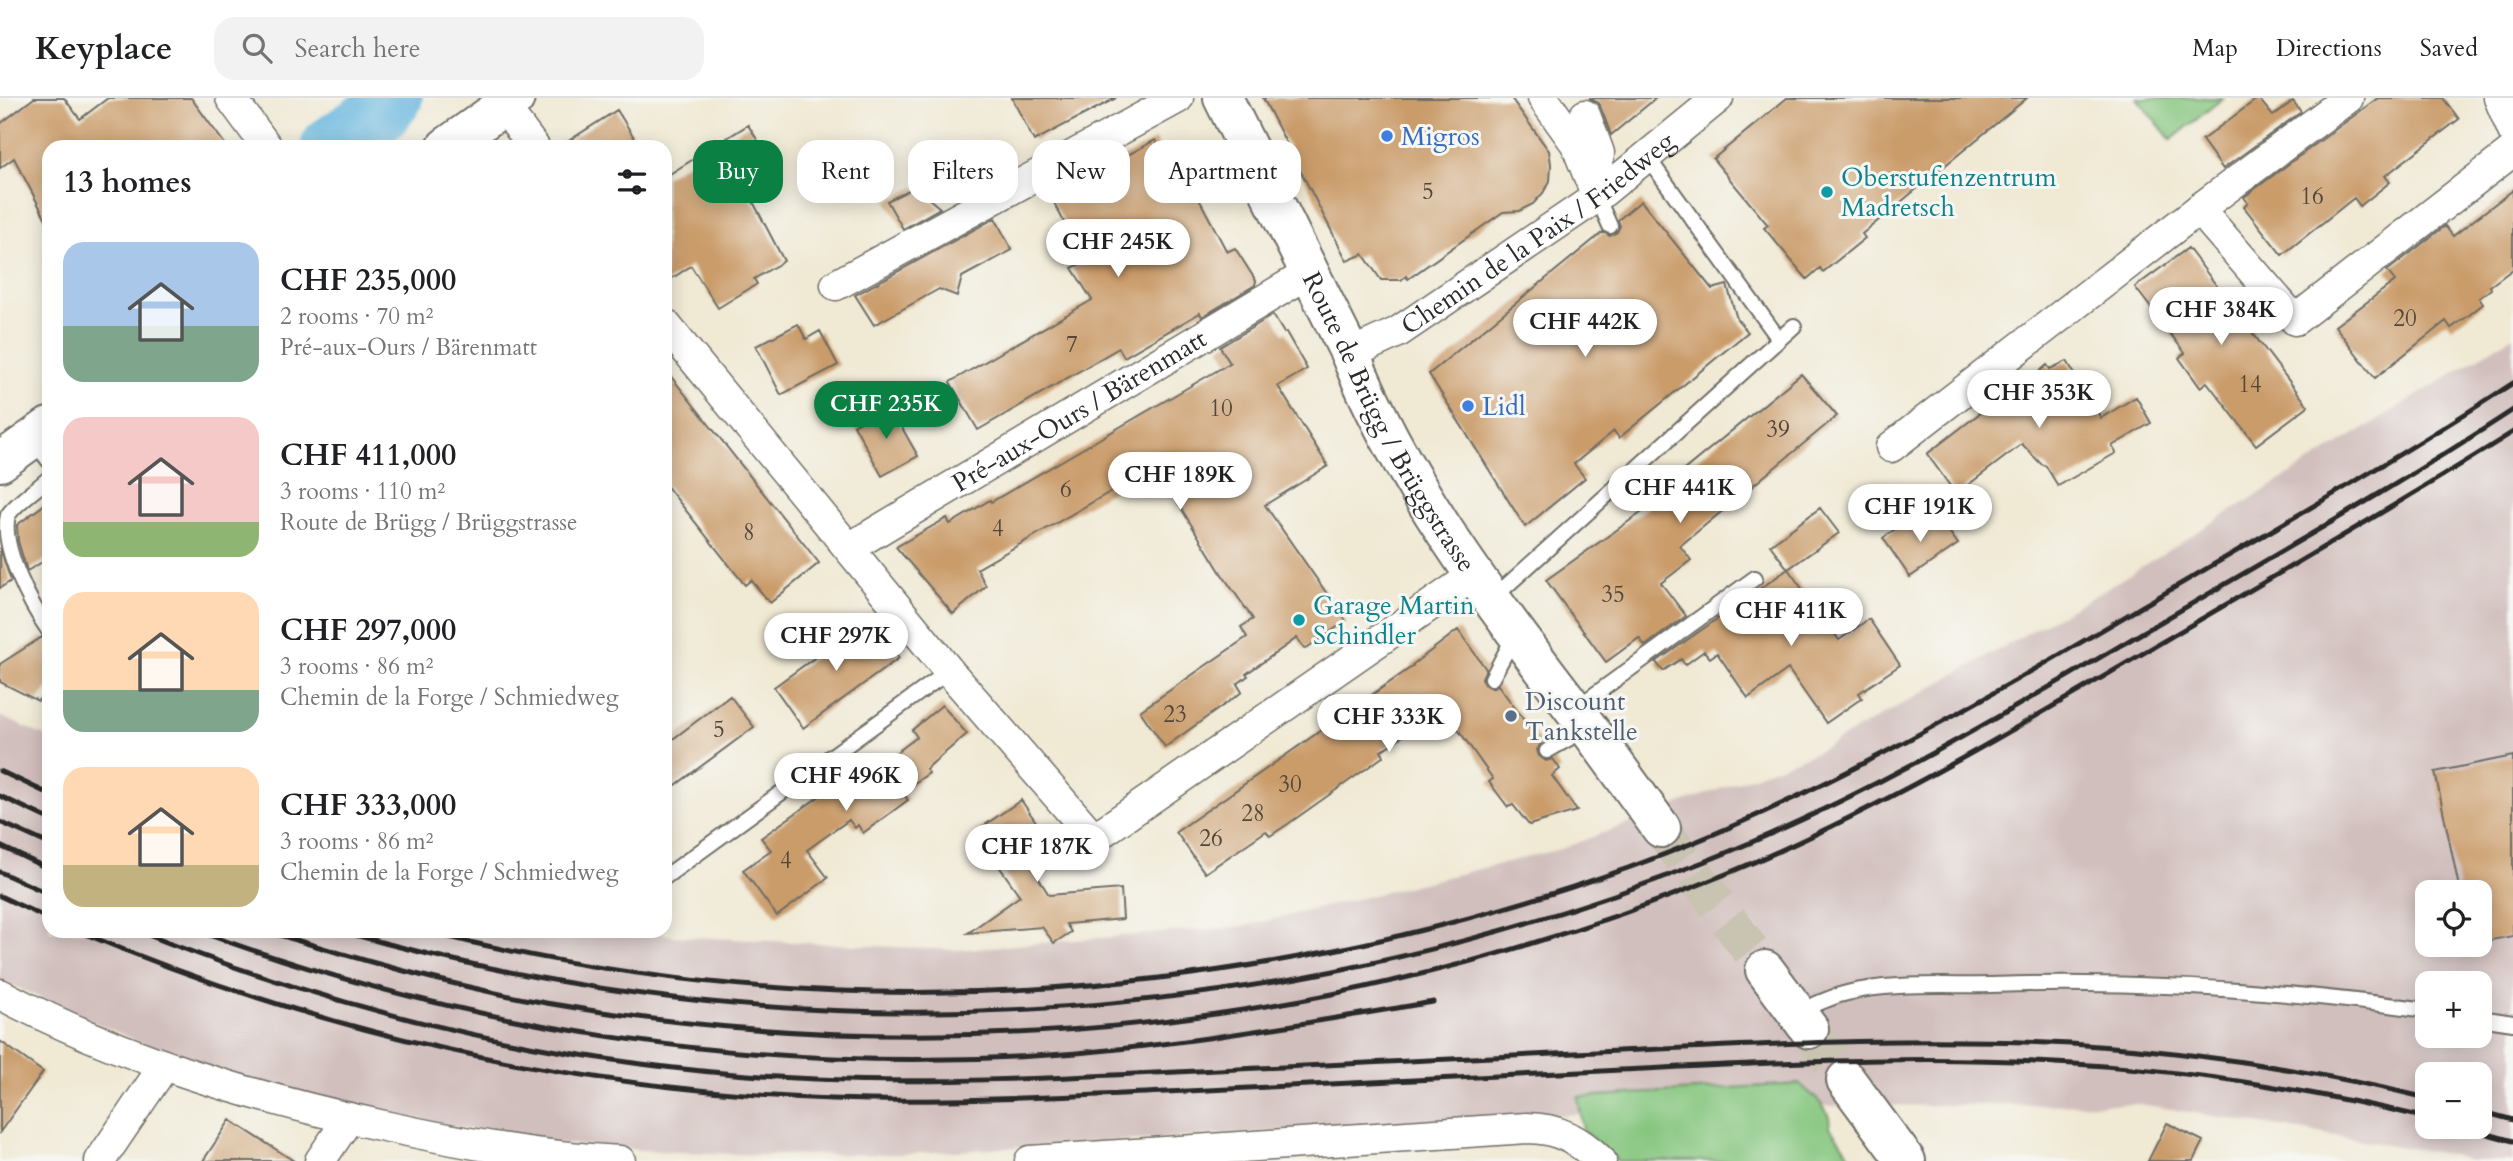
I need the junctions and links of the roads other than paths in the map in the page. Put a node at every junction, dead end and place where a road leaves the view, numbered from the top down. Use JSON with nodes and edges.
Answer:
{"nodes":[{"id":1,"x":231,"y":98,"type":"edge"},
{"id":2,"x":1178,"y":98,"type":"edge"},
{"id":3,"x":1223,"y":98,"type":"edge"},
{"id":4,"x":1544,"y":98,"type":"edge"},
{"id":5,"x":1718,"y":98,"type":"edge"},
{"id":6,"x":2348,"y":98,"type":"edge"},
{"id":7,"x":2499,"y":98,"type":"edge"},
{"id":8,"x":509,"y":102,"type":"edge"},
{"id":9,"x":1586,"y":115,"type":"dead end"},
{"id":10,"x":2513,"y":131,"type":"edge"},
{"id":11,"x":262,"y":140,"type":"edge"},
{"id":12,"x":456,"y":140,"type":"edge"},
{"id":13,"x":530,"y":140,"type":"edge"},
{"id":14,"x":2513,"y":151,"type":"edge"},
{"id":15,"x":1648,"y":154,"type":"junction"},
{"id":16,"x":1597,"y":197,"type":"junction"},
{"id":17,"x":2199,"y":209,"type":"junction"},
{"id":18,"x":1611,"y":226,"type":"dead end"},
{"id":19,"x":1309,"y":273,"type":"junction"},
{"id":20,"x":836,"y":285,"type":"dead end"},
{"id":21,"x":1794,"y":326,"type":"dead end"},
{"id":22,"x":672,"y":333,"type":"edge"},
{"id":23,"x":1779,"y":339,"type":"junction"},
{"id":24,"x":1350,"y":354,"type":"junction"},
{"id":25,"x":42,"y":443,"type":"edge"},
{"id":26,"x":1891,"y":447,"type":"dead end"},
{"id":27,"x":0,"y":462,"type":"edge"},
{"id":28,"x":42,"y":484,"type":"edge"},
{"id":29,"x":849,"y":548,"type":"junction"},
{"id":30,"x":1755,"y":578,"type":"dead end"},
{"id":31,"x":1482,"y":588,"type":"junction"},
{"id":32,"x":42,"y":621,"type":"edge"},
{"id":33,"x":1516,"y":634,"type":"junction"},
{"id":34,"x":949,"y":671,"type":"junction"},
{"id":35,"x":1492,"y":678,"type":"dead end"},
{"id":36,"x":1581,"y":719,"type":"junction"},
{"id":37,"x":1547,"y":751,"type":"dead end"},
{"id":38,"x":1661,"y":828,"type":"tunnel mouth"},
{"id":39,"x":672,"y":872,"type":"edge"},
{"id":40,"x":1765,"y":970,"type":"tunnel mouth"},
{"id":41,"x":0,"y":994,"type":"edge"},
{"id":42,"x":2415,"y":1009,"type":"edge"},
{"id":43,"x":2492,"y":1020,"type":"edge"},
{"id":44,"x":1802,"y":1021,"type":"joint"},
{"id":45,"x":2513,"y":1023,"type":"edge"},
{"id":46,"x":164,"y":1066,"type":"junction"},
{"id":47,"x":1846,"y":1080,"type":"tunnel mouth"},
{"id":48,"x":349,"y":1118,"type":"junction"},
{"id":49,"x":1433,"y":1148,"type":"edge"},
{"id":50,"x":1233,"y":1154,"type":"edge"},
{"id":51,"x":100,"y":1161,"type":"edge"},
{"id":52,"x":320,"y":1161,"type":"edge"},
{"id":53,"x":620,"y":1161,"type":"edge"},
{"id":54,"x":1030,"y":1161,"type":"edge"},
{"id":55,"x":1601,"y":1161,"type":"edge"},
{"id":56,"x":1906,"y":1161,"type":"edge"}],
"edges":[{"from":1,"to":11,"type":"street"},
{"from":2,"to":20,"type":"street"},
{"from":3,"to":19,"type":"main road","name":"Route de Brügg / Brüggstrasse"},
{"from":4,"to":16,"type":"street"},
{"from":5,"to":15,"type":"street","name":"Chemin de la Paix / Friedweg"},
{"from":6,"to":17,"type":"street"},
{"from":7,"to":10,"type":"street"},
{"from":8,"to":12,"type":"main road"},
{"from":8,"to":13,"type":"street"},
{"from":9,"to":16,"type":"street"},
{"from":14,"to":17,"type":"street"},
{"from":15,"to":16,"type":"street","name":"Chemin de la Paix / Friedweg"},
{"from":15,"to":23,"type":"lane"},
{"from":16,"to":18,"type":"lane"},
{"from":16,"to":24,"type":"street","name":"Chemin de la Paix / Friedweg"},
{"from":17,"to":26,"type":"street"},
{"from":19,"to":24,"type":"main road","name":"Route de Brügg / Brüggstrasse"},
{"from":19,"to":29,"type":"street","name":"Pré-aux-Ours / Bärenmatt"},
{"from":21,"to":23,"type":"lane"},
{"from":22,"to":29,"type":"street"},
{"from":23,"to":31,"type":"lane"},
{"from":24,"to":31,"type":"main road","name":"Route de Brügg / Brüggstrasse"},
{"from":25,"to":27,"type":"main road"},
{"from":28,"to":32,"type":"lane"},
{"from":29,"to":34,"type":"street"},
{"from":30,"to":36,"type":"lane"},
{"from":31,"to":33,"type":"main road","name":"Route de Brügg / Brüggstrasse"},
{"from":31,"to":34,"type":"street"},
{"from":33,"to":35,"type":"lane"},
{"from":33,"to":36,"type":"main road","name":"Route de Brügg / Brüggstrasse"},
{"from":34,"to":39,"type":"lane"},
{"from":36,"to":37,"type":"lane"},
{"from":36,"to":38,"type":"main road","name":"Route de Brügg / Brüggstrasse"},
{"from":40,"to":44,"type":"main road"},
{"from":41,"to":46,"type":"street"},
{"from":42,"to":44,"type":"lane"},
{"from":43,"to":45,"type":"lane"},
{"from":46,"to":48,"type":"street"},
{"from":46,"to":51,"type":"street"},
{"from":47,"to":56,"type":"main road"},
{"from":48,"to":52,"type":"street"},
{"from":48,"to":53,"type":"street"},
{"from":49,"to":50,"type":"street"},
{"from":49,"to":55,"type":"street"},
{"from":50,"to":54,"type":"street"}]}
